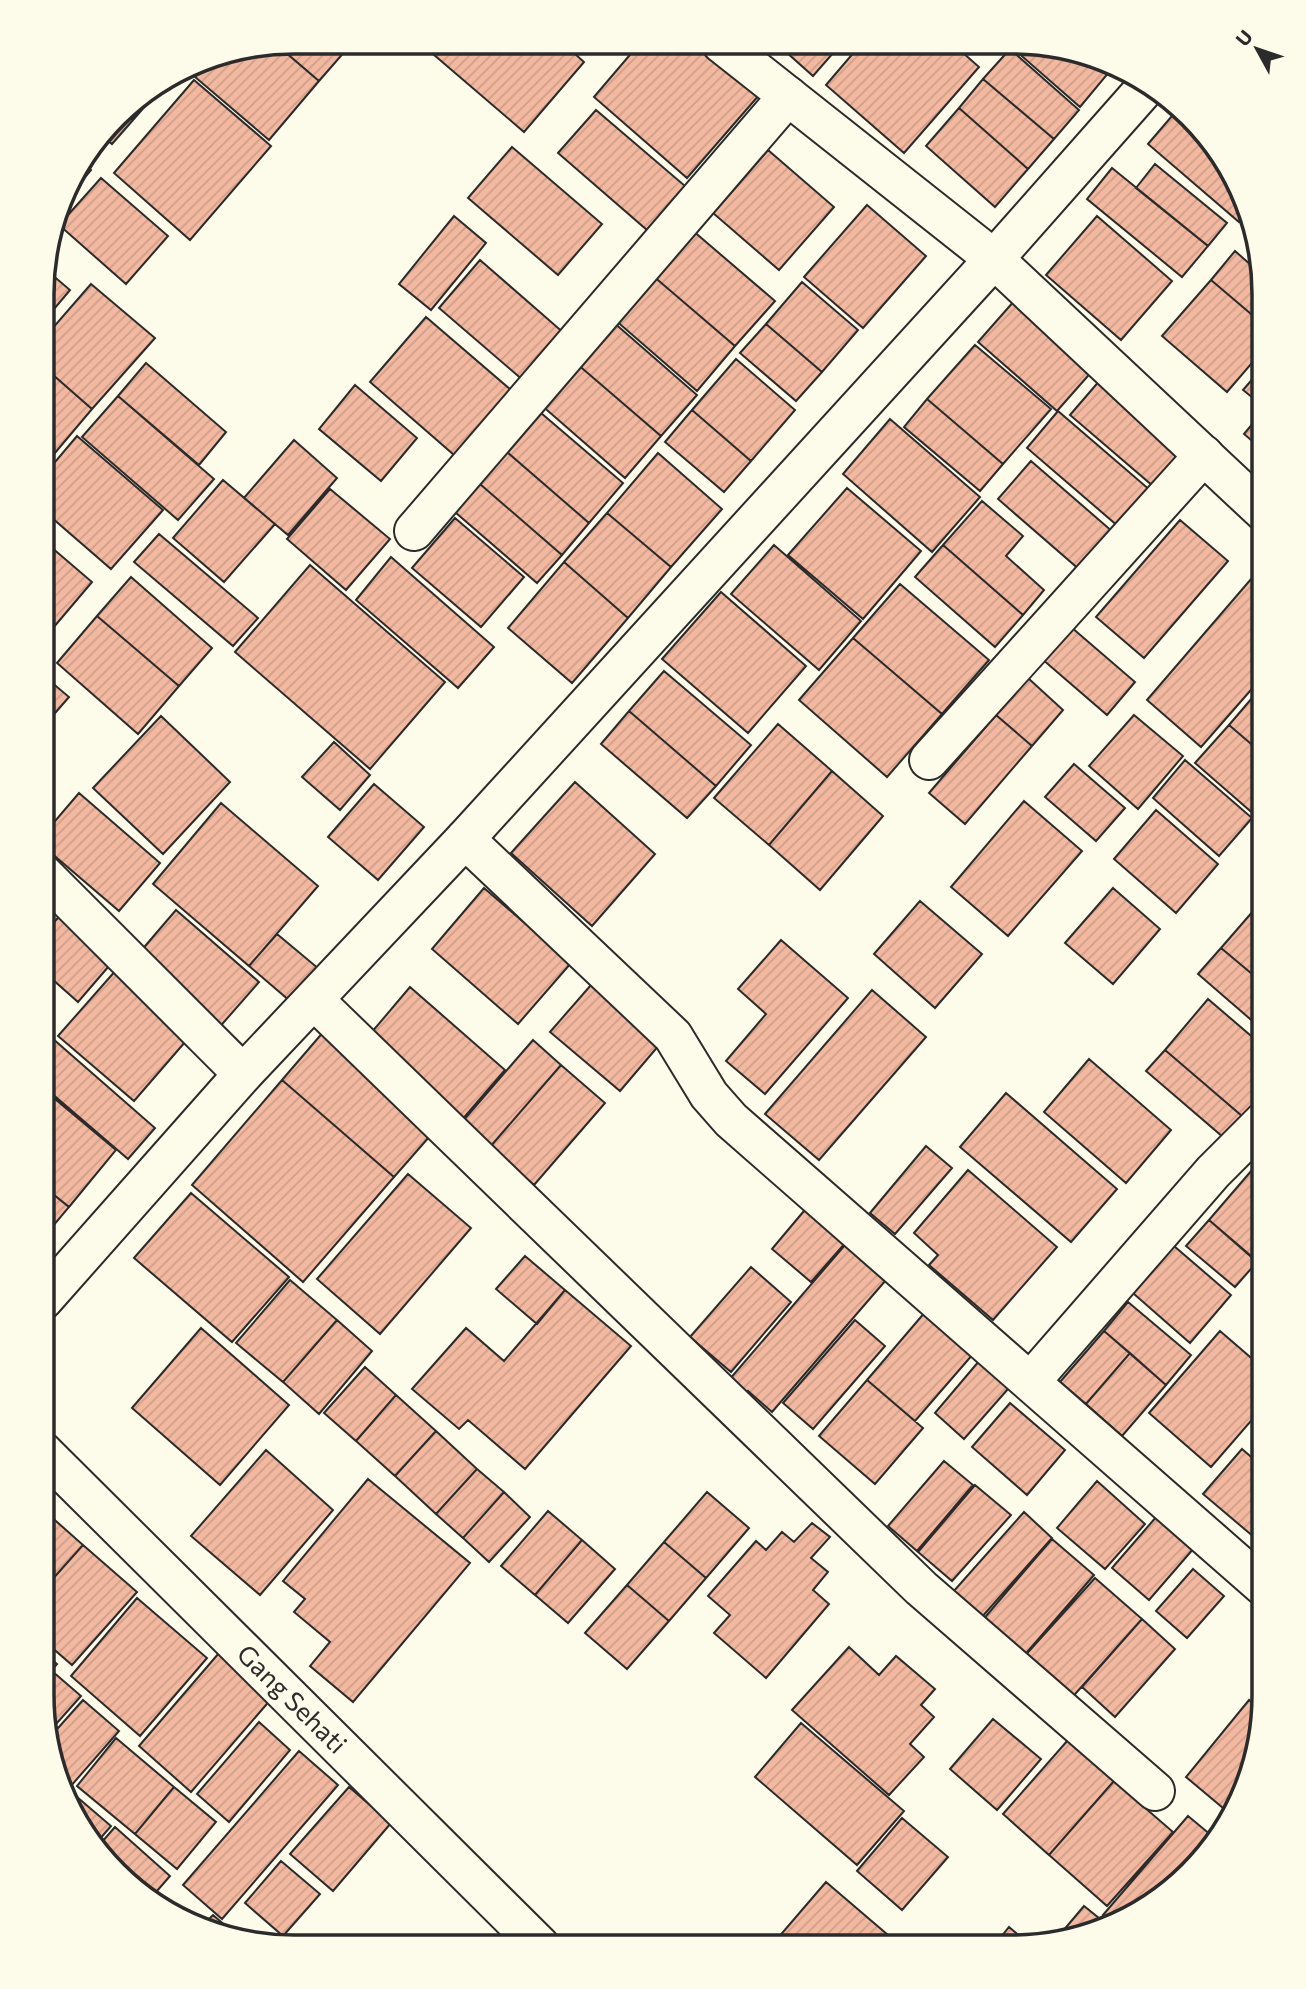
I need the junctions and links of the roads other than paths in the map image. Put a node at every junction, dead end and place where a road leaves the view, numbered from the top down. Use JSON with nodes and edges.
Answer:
{"nodes":[{"id":1,"x":735,"y":54,"type":"edge"},
{"id":2,"x":1141,"y":92,"type":"edge"},
{"id":3,"x":788,"y":96,"type":"junction"},
{"id":4,"x":994,"y":259,"type":"junction"},
{"id":5,"x":1204,"y":455,"type":"junction"},
{"id":6,"x":1252,"y":500,"type":"edge"},
{"id":7,"x":414,"y":531,"type":"dead end"},
{"id":8,"x":929,"y":760,"type":"dead end"},
{"id":9,"x":465,"y":839,"type":"junction"},
{"id":10,"x":54,"y":885,"type":"edge"},
{"id":11,"x":314,"y":1000,"type":"junction"},
{"id":12,"x":243,"y":1074,"type":"junction"},
{"id":13,"x":1251,"y":1134,"type":"edge"},
{"id":14,"x":54,"y":1288,"type":"edge"},
{"id":15,"x":1031,"y":1381,"type":"junction"},
{"id":16,"x":54,"y":1463,"type":"edge"},
{"id":17,"x":1251,"y":1575,"type":"edge"},
{"id":18,"x":1155,"y":1791,"type":"dead end"},
{"id":19,"x":529,"y":1935,"type":"edge"}],
"edges":[{"from":1,"to":3,"type":"street"},
{"from":2,"to":4,"type":"street"},
{"from":3,"to":4,"type":"street"},
{"from":3,"to":7,"type":"street"},
{"from":4,"to":5,"type":"street"},
{"from":4,"to":9,"type":"street"},
{"from":5,"to":6,"type":"street"},
{"from":5,"to":8,"type":"street"},
{"from":9,"to":11,"type":"street"},
{"from":9,"to":15,"type":"street"},
{"from":10,"to":12,"type":"street"},
{"from":11,"to":12,"type":"street"},
{"from":11,"to":18,"type":"street"},
{"from":12,"to":14,"type":"street"},
{"from":13,"to":15,"type":"street"},
{"from":15,"to":17,"type":"street"},
{"from":16,"to":19,"type":"street","name":"Gang Sehati"}]}
